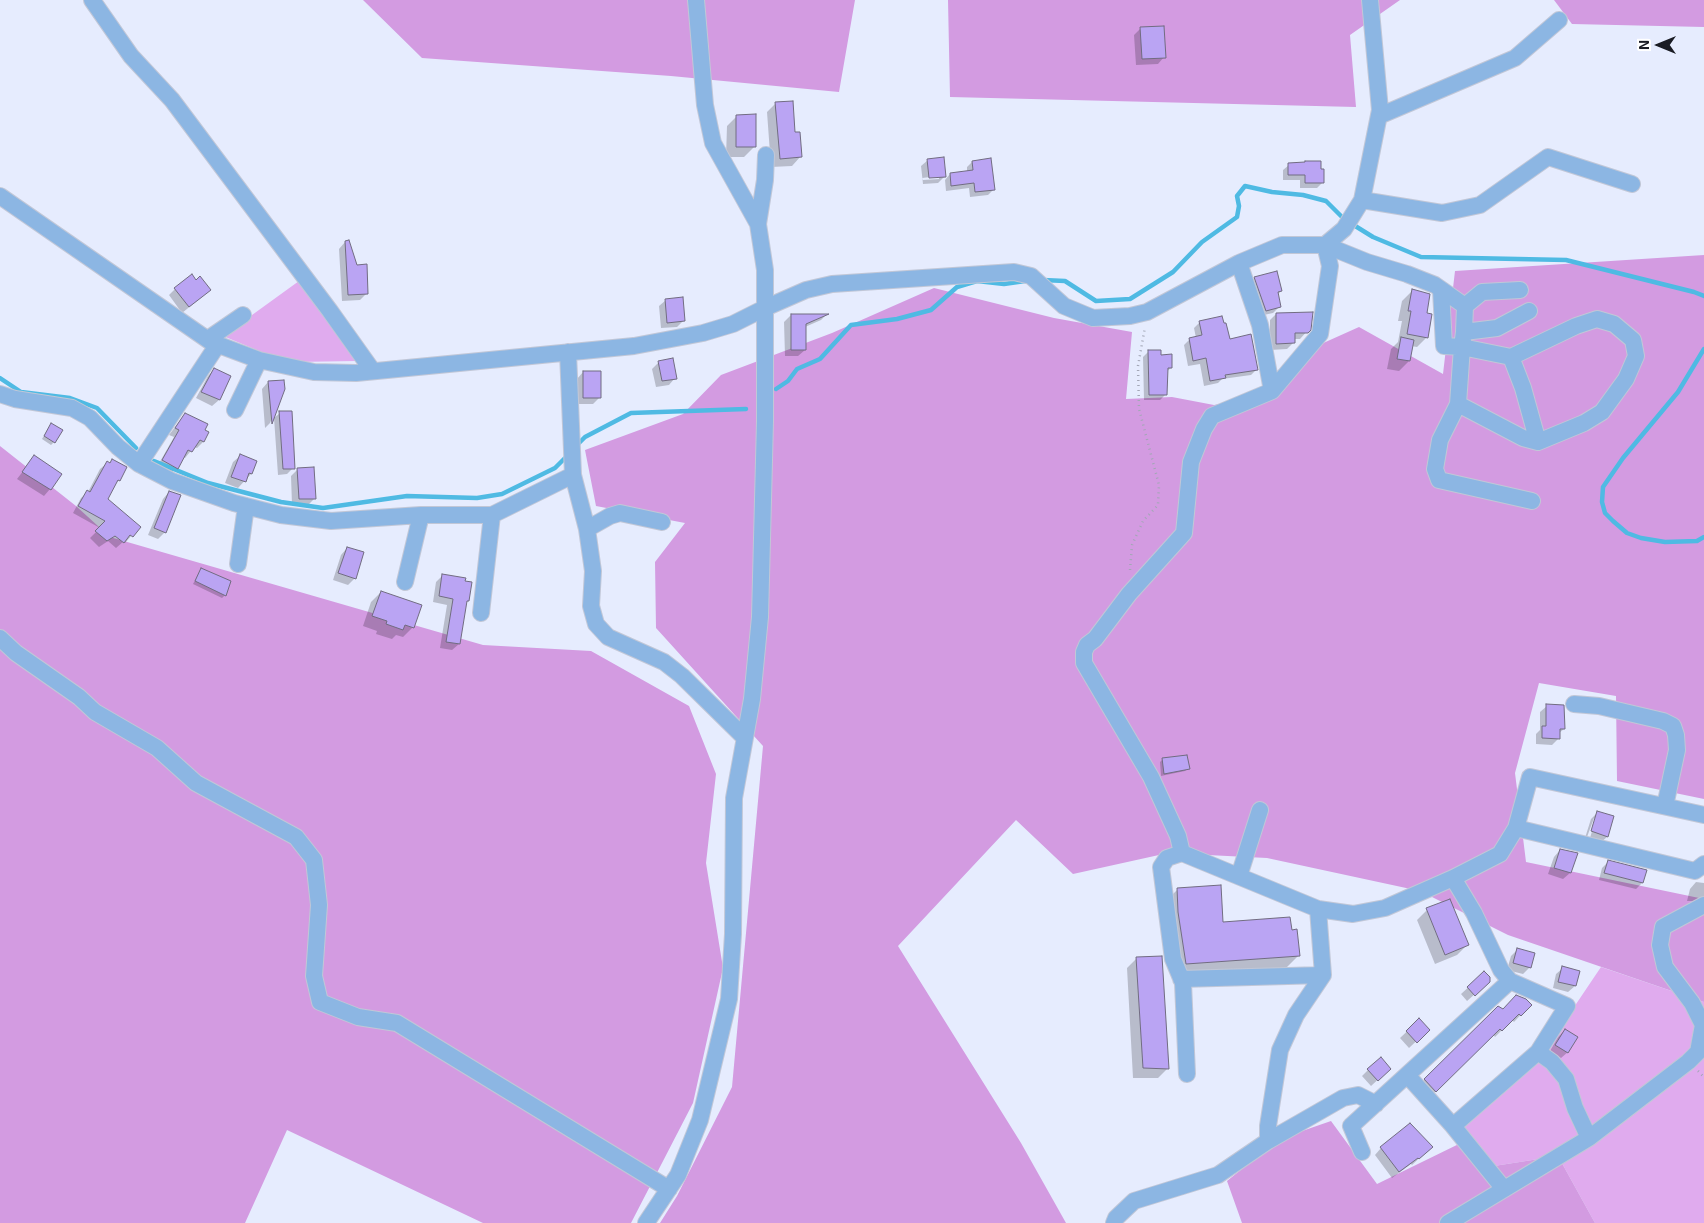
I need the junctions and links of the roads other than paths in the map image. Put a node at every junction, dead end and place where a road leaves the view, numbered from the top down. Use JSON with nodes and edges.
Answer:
{"nodes":[{"id":1,"x":92,"y":0,"type":"edge"},
{"id":2,"x":696,"y":0,"type":"edge"},
{"id":3,"x":1370,"y":0,"type":"edge"},
{"id":4,"x":1559,"y":20,"type":"dead end"},
{"id":5,"x":1379,"y":116,"type":"junction"},
{"id":6,"x":766,"y":155,"type":"dead end"},
{"id":7,"x":1632,"y":184,"type":"dead end"},
{"id":8,"x":0,"y":196,"type":"edge"},
{"id":9,"x":1362,"y":200,"type":"junction"},
{"id":10,"x":758,"y":224,"type":"junction"},
{"id":11,"x":1325,"y":245,"type":"junction"},
{"id":12,"x":1239,"y":263,"type":"junction"},
{"id":13,"x":1441,"y":290,"type":"junction"},
{"id":14,"x":1520,"y":290,"type":"dead end"},
{"id":15,"x":1466,"y":306,"type":"junction"},
{"id":16,"x":764,"y":308,"type":"junction"},
{"id":17,"x":1529,"y":311,"type":"dead end"},
{"id":18,"x":243,"y":315,"type":"dead end"},
{"id":19,"x":1463,"y":340,"type":"junction"},
{"id":20,"x":213,"y":342,"type":"junction"},
{"id":21,"x":568,"y":352,"type":"junction"},
{"id":22,"x":1511,"y":357,"type":"junction"},
{"id":23,"x":259,"y":360,"type":"junction"},
{"id":24,"x":372,"y":370,"type":"junction"},
{"id":25,"x":1272,"y":391,"type":"junction"},
{"id":26,"x":0,"y":394,"type":"edge"},
{"id":27,"x":1458,"y":404,"type":"junction"},
{"id":28,"x":235,"y":410,"type":"dead end"},
{"id":29,"x":1538,"y":442,"type":"junction"},
{"id":30,"x":139,"y":464,"type":"junction"},
{"id":31,"x":573,"y":475,"type":"junction"},
{"id":32,"x":1532,"y":500,"type":"dead end"},
{"id":33,"x":246,"y":506,"type":"junction"},
{"id":34,"x":421,"y":515,"type":"junction"},
{"id":35,"x":492,"y":515,"type":"junction"},
{"id":36,"x":662,"y":522,"type":"dead end"},
{"id":37,"x":587,"y":529,"type":"junction"},
{"id":38,"x":238,"y":564,"type":"dead end"},
{"id":39,"x":404,"y":582,"type":"dead end"},
{"id":40,"x":482,"y":613,"type":"dead end"},
{"id":41,"x":0,"y":638,"type":"edge"},
{"id":42,"x":1574,"y":704,"type":"dead end"},
{"id":43,"x":744,"y":737,"type":"junction"},
{"id":44,"x":1665,"y":806,"type":"junction"},
{"id":45,"x":1260,"y":810,"type":"dead end"},
{"id":46,"x":1704,"y":815,"type":"edge"},
{"id":47,"x":1516,"y":828,"type":"junction"},
{"id":48,"x":1182,"y":854,"type":"junction"},
{"id":49,"x":1704,"y":864,"type":"edge"},
{"id":50,"x":1239,"y":876,"type":"junction"},
{"id":51,"x":1453,"y":878,"type":"junction"},
{"id":52,"x":1704,"y":905,"type":"edge"},
{"id":53,"x":1318,"y":909,"type":"junction"},
{"id":54,"x":1323,"y":975,"type":"junction"},
{"id":55,"x":1181,"y":978,"type":"junction"},
{"id":56,"x":1510,"y":981,"type":"junction"},
{"id":57,"x":1538,"y":1052,"type":"junction"},
{"id":58,"x":1187,"y":1074,"type":"dead end"},
{"id":59,"x":1407,"y":1075,"type":"junction"},
{"id":60,"x":1376,"y":1104,"type":"junction"},
{"id":61,"x":1453,"y":1126,"type":"junction"},
{"id":62,"x":1589,"y":1138,"type":"junction"},
{"id":63,"x":1268,"y":1141,"type":"junction"},
{"id":64,"x":1362,"y":1152,"type":"dead end"},
{"id":65,"x":669,"y":1189,"type":"junction"},
{"id":66,"x":1504,"y":1189,"type":"junction"},
{"id":67,"x":646,"y":1223,"type":"edge"},
{"id":68,"x":1114,"y":1223,"type":"edge"},
{"id":69,"x":1448,"y":1223,"type":"edge"}],
"edges":[{"from":1,"to":24,"type":"street"},
{"from":2,"to":10,"type":"street"},
{"from":3,"to":5,"type":"street"},
{"from":4,"to":5,"type":"street"},
{"from":5,"to":9,"type":"street"},
{"from":6,"to":10,"type":"street"},
{"from":7,"to":9,"type":"street"},
{"from":8,"to":20,"type":"street"},
{"from":9,"to":11,"type":"street"},
{"from":10,"to":16,"type":"street"},
{"from":11,"to":12,"type":"street"},
{"from":11,"to":13,"type":"street"},
{"from":11,"to":25,"type":"street"},
{"from":12,"to":16,"type":"street"},
{"from":12,"to":25,"type":"street"},
{"from":13,"to":15,"type":"street"},
{"from":13,"to":19,"type":"street"},
{"from":14,"to":15,"type":"street"},
{"from":15,"to":19,"type":"street"},
{"from":16,"to":21,"type":"street"},
{"from":16,"to":43,"type":"street"},
{"from":17,"to":19,"type":"street"},
{"from":18,"to":20,"type":"street"},
{"from":19,"to":22,"type":"street"},
{"from":19,"to":27,"type":"street"},
{"from":20,"to":23,"type":"street"},
{"from":20,"to":30,"type":"street"},
{"from":21,"to":24,"type":"street"},
{"from":21,"to":31,"type":"street"},
{"from":22,"to":29,"type":"street"},
{"from":22,"to":29,"type":"street"},
{"from":23,"to":24,"type":"street"},
{"from":23,"to":28,"type":"street"},
{"from":25,"to":48,"type":"street"},
{"from":26,"to":30,"type":"street"},
{"from":27,"to":29,"type":"street"},
{"from":27,"to":32,"type":"street"},
{"from":30,"to":33,"type":"street"},
{"from":31,"to":35,"type":"street"},
{"from":31,"to":37,"type":"street"},
{"from":33,"to":34,"type":"street"},
{"from":33,"to":38,"type":"street"},
{"from":34,"to":35,"type":"street"},
{"from":34,"to":39,"type":"street"},
{"from":35,"to":40,"type":"street"},
{"from":36,"to":37,"type":"street"},
{"from":37,"to":43,"type":"street"},
{"from":41,"to":65,"type":"street"},
{"from":42,"to":44,"type":"street"},
{"from":43,"to":65,"type":"street"},
{"from":44,"to":46,"type":"street"},
{"from":44,"to":47,"type":"street"},
{"from":45,"to":50,"type":"street"},
{"from":47,"to":49,"type":"street"},
{"from":47,"to":51,"type":"street"},
{"from":48,"to":50,"type":"street"},
{"from":48,"to":55,"type":"street"},
{"from":50,"to":53,"type":"street"},
{"from":51,"to":53,"type":"street"},
{"from":51,"to":56,"type":"street"},
{"from":52,"to":62,"type":"street"},
{"from":53,"to":54,"type":"street"},
{"from":54,"to":55,"type":"street"},
{"from":54,"to":63,"type":"street"},
{"from":55,"to":58,"type":"street"},
{"from":56,"to":57,"type":"street"},
{"from":56,"to":59,"type":"street"},
{"from":57,"to":61,"type":"street"},
{"from":57,"to":62,"type":"street"},
{"from":59,"to":60,"type":"street"},
{"from":59,"to":61,"type":"street"},
{"from":60,"to":63,"type":"street"},
{"from":60,"to":64,"type":"street"},
{"from":61,"to":66,"type":"street"},
{"from":62,"to":66,"type":"street"},
{"from":63,"to":68,"type":"street"},
{"from":65,"to":67,"type":"street"},
{"from":66,"to":69,"type":"street"}]}
